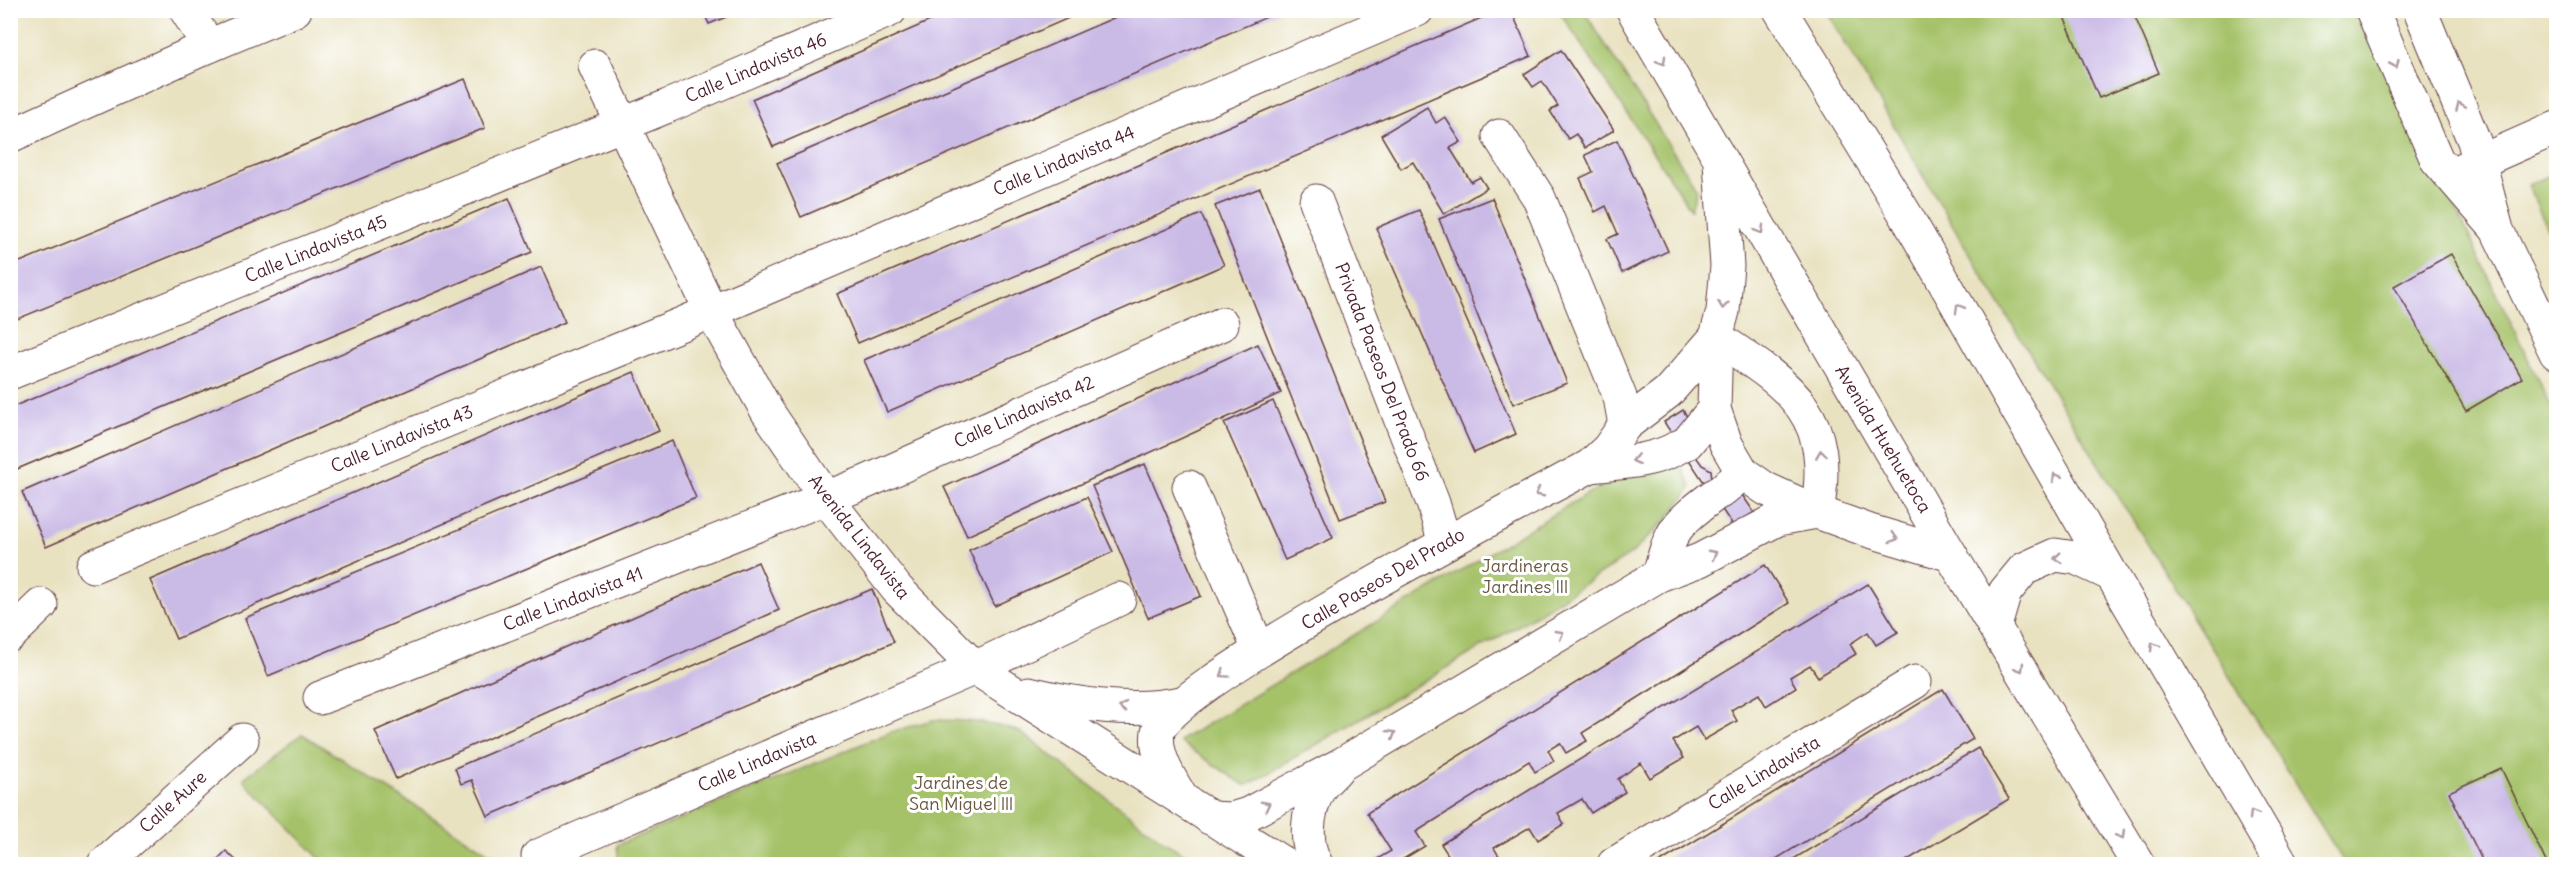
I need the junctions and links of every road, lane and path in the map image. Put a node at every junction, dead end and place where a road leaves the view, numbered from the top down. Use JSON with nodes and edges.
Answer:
{"nodes":[{"id":1,"x":186,"y":10,"type":"edge"},
{"id":2,"x":294,"y":10,"type":"edge"},
{"id":3,"x":890,"y":10,"type":"edge"},
{"id":4,"x":1417,"y":10,"type":"edge"},
{"id":5,"x":1633,"y":10,"type":"edge"},
{"id":6,"x":1780,"y":10,"type":"edge"},
{"id":7,"x":2372,"y":10,"type":"edge"},
{"id":8,"x":2420,"y":10,"type":"edge"},
{"id":9,"x":209,"y":46,"type":"junction"},
{"id":10,"x":596,"y":66,"type":"dead end"},
{"id":11,"x":621,"y":124,"type":"junction"},
{"id":12,"x":2556,"y":128,"type":"edge"},
{"id":13,"x":10,"y":136,"type":"edge"},
{"id":14,"x":1499,"y":136,"type":"dead end"},
{"id":15,"x":2481,"y":161,"type":"junction"},
{"id":16,"x":1720,"y":163,"type":"junction"},
{"id":17,"x":2449,"y":175,"type":"junction"},
{"id":18,"x":1316,"y":201,"type":"dead end"},
{"id":19,"x":2497,"y":230,"type":"junction"},
{"id":20,"x":711,"y":311,"type":"junction"},
{"id":21,"x":1222,"y":324,"type":"dead end"},
{"id":22,"x":1716,"y":337,"type":"junction"},
{"id":23,"x":2556,"y":353,"type":"edge"},
{"id":24,"x":10,"y":373,"type":"edge"},
{"id":25,"x":1714,"y":410,"type":"junction"},
{"id":26,"x":1626,"y":425,"type":"junction"},
{"id":27,"x":1590,"y":466,"type":"junction"},
{"id":28,"x":1189,"y":487,"type":"dead end"},
{"id":29,"x":1726,"y":487,"type":"junction"},
{"id":30,"x":826,"y":498,"type":"junction"},
{"id":31,"x":1817,"y":512,"type":"junction"},
{"id":32,"x":1445,"y":543,"type":"junction"},
{"id":33,"x":1951,"y":555,"type":"junction"},
{"id":34,"x":93,"y":566,"type":"dead end"},
{"id":35,"x":1659,"y":575,"type":"junction"},
{"id":36,"x":2112,"y":575,"type":"junction"},
{"id":37,"x":1119,"y":599,"type":"dead end"},
{"id":38,"x":41,"y":605,"type":"dead end"},
{"id":39,"x":1995,"y":626,"type":"junction"},
{"id":40,"x":10,"y":635,"type":"edge"},
{"id":41,"x":1259,"y":650,"type":"junction"},
{"id":42,"x":975,"y":668,"type":"junction"},
{"id":43,"x":1915,"y":682,"type":"dead end"},
{"id":44,"x":1009,"y":689,"type":"junction"},
{"id":45,"x":320,"y":698,"type":"dead end"},
{"id":46,"x":1182,"y":703,"type":"junction"},
{"id":47,"x":242,"y":740,"type":"dead end"},
{"id":48,"x":1342,"y":764,"type":"junction"},
{"id":49,"x":1182,"y":800,"type":"junction"},
{"id":50,"x":1210,"y":818,"type":"junction"},
{"id":51,"x":538,"y":856,"type":"dead end"},
{"id":52,"x":104,"y":864,"type":"edge"},
{"id":53,"x":1284,"y":864,"type":"edge"},
{"id":54,"x":1316,"y":864,"type":"edge"},
{"id":55,"x":1614,"y":864,"type":"edge"},
{"id":56,"x":2138,"y":864,"type":"edge"},
{"id":57,"x":2282,"y":864,"type":"edge"}],
"edges":[{"from":1,"to":9,"type":"street"},
{"from":2,"to":9,"type":"street"},
{"from":3,"to":11,"type":"street","name":"Calle Lindavista 46"},
{"from":4,"to":20,"type":"street","name":"Calle Lindavista 44"},
{"from":5,"to":16,"type":"street","name":"Avenida Huehuetoca","one_way":true},
{"from":36,"to":6,"type":"street","one_way":true},
{"from":7,"to":17,"type":"street","one_way":true},
{"from":15,"to":8,"type":"street","one_way":true},
{"from":9,"to":13,"type":"street"},
{"from":10,"to":11,"type":"street","name":"Avenida Lindavista"},
{"from":11,"to":20,"type":"street","name":"Avenida Lindavista"},
{"from":11,"to":24,"type":"street","name":"Calle Lindavista 45"},
{"from":12,"to":15,"type":"street"},
{"from":14,"to":26,"type":"street"},
{"from":15,"to":17,"type":"street"},
{"from":15,"to":19,"type":"street"},
{"from":16,"to":22,"type":"street","name":"Calle Paseos Del Prado","one_way":true},
{"from":16,"to":33,"type":"street","name":"Avenida Huehuetoca","one_way":true},
{"from":17,"to":19,"type":"street"},
{"from":18,"to":32,"type":"street","name":"Privada Paseos Del Prado 66"},
{"from":19,"to":23,"type":"street"},
{"from":20,"to":30,"type":"street","name":"Avenida Lindavista"},
{"from":20,"to":34,"type":"street","name":"Calle Lindavista 43"},
{"from":21,"to":30,"type":"street","name":"Calle Lindavista 42"},
{"from":22,"to":25,"type":"street","name":"Calle Paseos Del Prado"},
{"from":22,"to":26,"type":"street","name":"Calle Paseos Del Prado"},
{"from":31,"to":22,"type":"street","one_way":true},
{"from":25,"to":27,"type":"street","name":"Calle Paseos Del Prado","one_way":true},
{"from":25,"to":29,"type":"street"},
{"from":26,"to":27,"type":"street","name":"Calle Paseos Del Prado"},
{"from":27,"to":32,"type":"street","name":"Calle Paseos Del Prado","one_way":true},
{"from":28,"to":41,"type":"street"},
{"from":29,"to":31,"type":"street"},
{"from":29,"to":35,"type":"street"},
{"from":30,"to":42,"type":"street","name":"Avenida Lindavista"},
{"from":30,"to":45,"type":"street","name":"Calle Lindavista 41"},
{"from":31,"to":33,"type":"street","one_way":true},
{"from":35,"to":31,"type":"street","one_way":true},
{"from":32,"to":41,"type":"street","name":"Calle Paseos Del Prado"},
{"from":33,"to":39,"type":"street","name":"Avenida Huehuetoca"},
{"from":48,"to":35,"type":"street","one_way":true},
{"from":36,"to":39,"type":"street","one_way":true},
{"from":57,"to":36,"type":"street","one_way":true},
{"from":37,"to":42,"type":"street","name":"Calle Lindavista"},
{"from":38,"to":40,"type":"street"},
{"from":39,"to":56,"type":"street","name":"Avenida Huehuetoca","one_way":true},
{"from":41,"to":46,"type":"street","name":"Calle Paseos Del Prado","one_way":true},
{"from":42,"to":44,"type":"street","name":"Avenida Lindavista"},
{"from":42,"to":51,"type":"street","name":"Calle Lindavista"},
{"from":43,"to":55,"type":"street","name":"Calle Lindavista"},
{"from":46,"to":44,"type":"street","name":"Calle Paseos Del Prado","one_way":true},
{"from":44,"to":49,"type":"street","name":"Avenida Lindavista"},
{"from":46,"to":49,"type":"street","name":"Calle Paseos Del Prado"},
{"from":47,"to":52,"type":"street","name":"Calle Aure"},
{"from":50,"to":48,"type":"street","one_way":true},
{"from":48,"to":54,"type":"street"},
{"from":49,"to":50,"type":"street","name":"Avenida Lindavista"},
{"from":50,"to":53,"type":"street","name":"Avenida Lindavista"}]}
